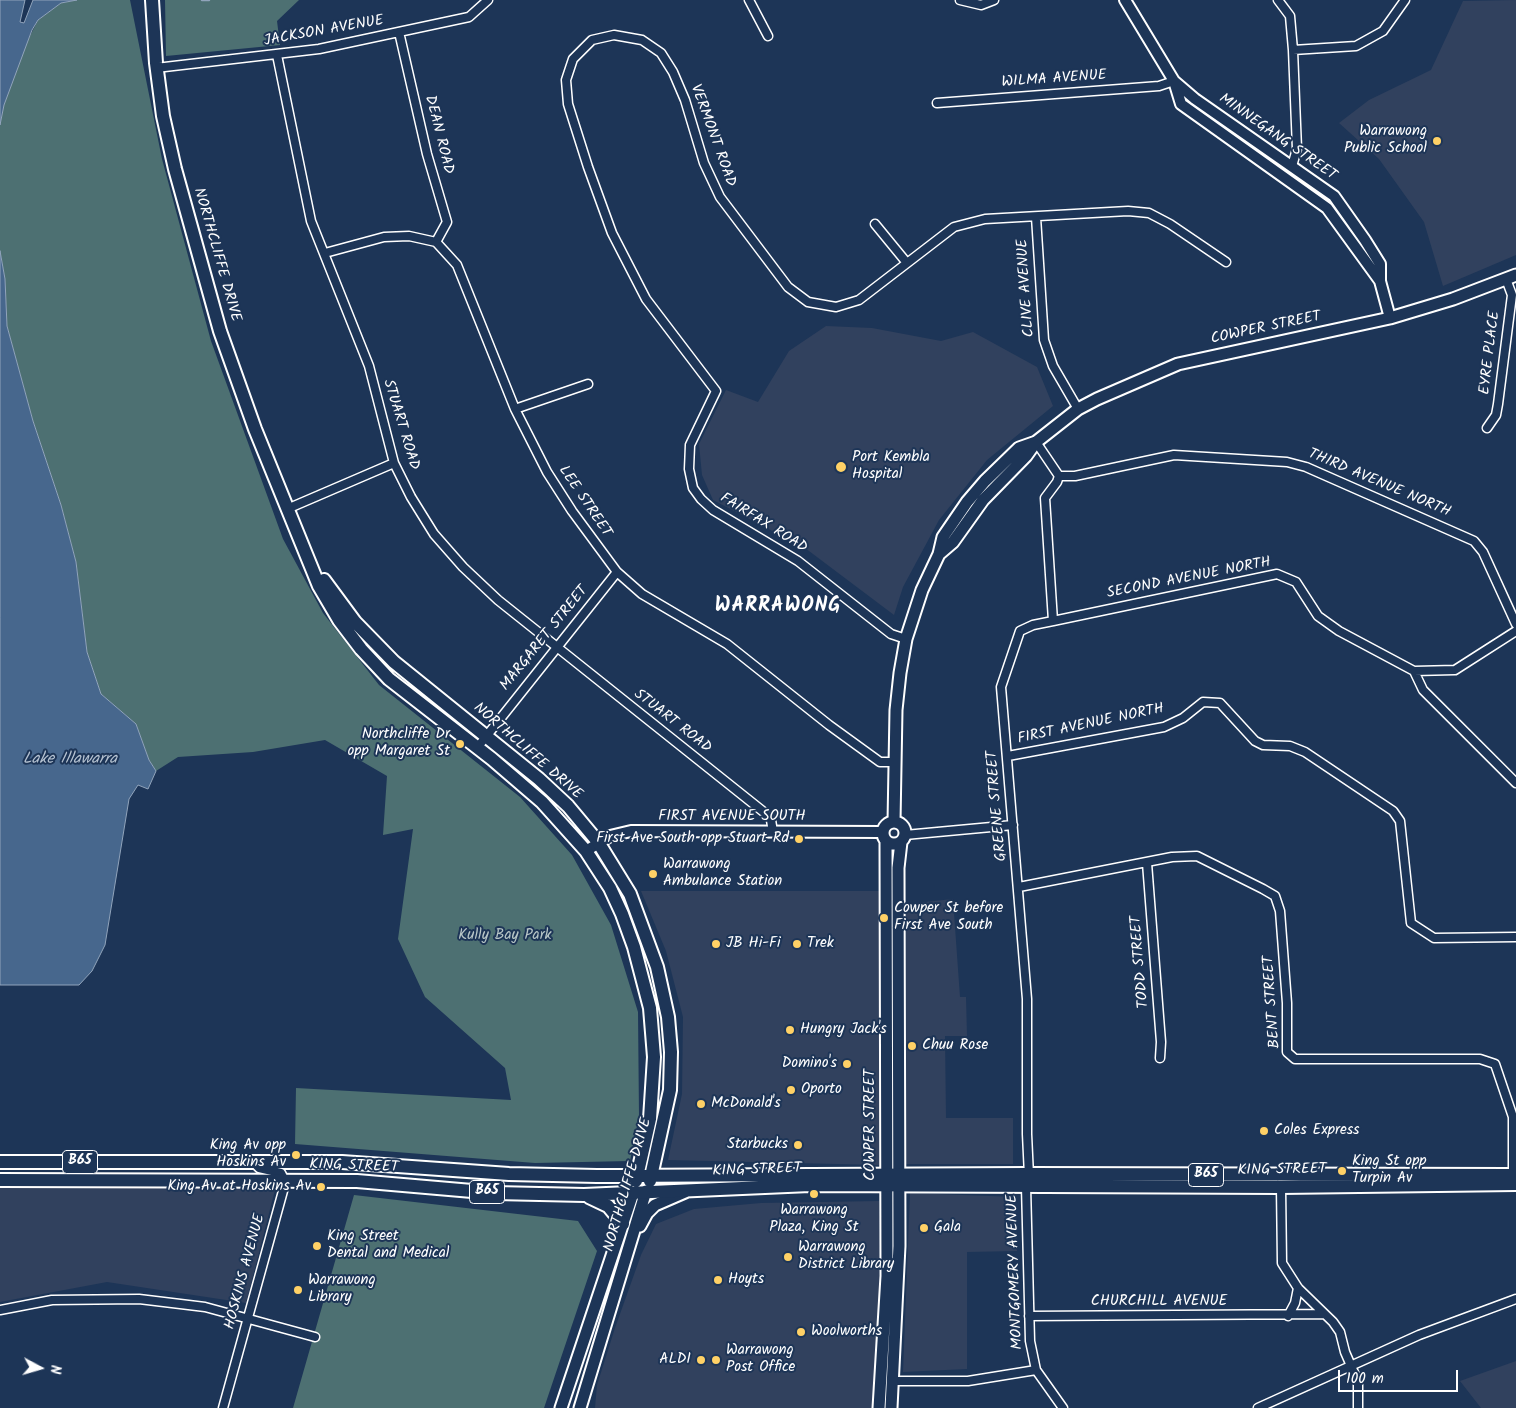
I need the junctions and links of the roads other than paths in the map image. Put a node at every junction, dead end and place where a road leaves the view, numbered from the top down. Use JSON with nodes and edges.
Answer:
{"nodes":[{"id":1,"x":152,"y":0,"type":"edge"},
{"id":2,"x":488,"y":0,"type":"edge"},
{"id":3,"x":748,"y":0,"type":"edge"},
{"id":4,"x":960,"y":0,"type":"edge"},
{"id":5,"x":994,"y":0,"type":"edge"},
{"id":6,"x":1125,"y":0,"type":"edge"},
{"id":7,"x":1278,"y":0,"type":"edge"},
{"id":8,"x":1405,"y":0,"type":"edge"},
{"id":9,"x":399,"y":32,"type":"junction"},
{"id":10,"x":768,"y":36,"type":"dead end"},
{"id":11,"x":1294,"y":50,"type":"junction"},
{"id":12,"x":277,"y":55,"type":"junction"},
{"id":13,"x":156,"y":68,"type":"junction"},
{"id":14,"x":1174,"y":81,"type":"junction"},
{"id":15,"x":936,"y":103,"type":"dead end"},
{"id":16,"x":1292,"y":166,"type":"junction"},
{"id":17,"x":1036,"y":217,"type":"junction"},
{"id":18,"x":875,"y":224,"type":"dead end"},
{"id":19,"x":436,"y":242,"type":"junction"},
{"id":20,"x":324,"y":253,"type":"junction"},
{"id":21,"x":1226,"y":262,"type":"dead end"},
{"id":22,"x":907,"y":263,"type":"junction"},
{"id":23,"x":1511,"y":277,"type":"edge"},
{"id":24,"x":1380,"y":281,"type":"junction"},
{"id":25,"x":1390,"y":318,"type":"junction"},
{"id":26,"x":588,"y":384,"type":"dead end"},
{"id":27,"x":716,"y":391,"type":"joint"},
{"id":28,"x":515,"y":409,"type":"junction"},
{"id":29,"x":1078,"y":409,"type":"junction"},
{"id":30,"x":1487,"y":428,"type":"dead end"},
{"id":31,"x":1036,"y":442,"type":"junction"},
{"id":32,"x":394,"y":463,"type":"junction"},
{"id":33,"x":1059,"y":476,"type":"junction"},
{"id":34,"x":995,"y":486,"type":"junction"},
{"id":35,"x":967,"y":502,"type":"junction"},
{"id":36,"x":287,"y":509,"type":"junction"},
{"id":37,"x":964,"y":527,"type":"junction"},
{"id":38,"x":939,"y":554,"type":"junction"},
{"id":39,"x":617,"y":572,"type":"junction"},
{"id":40,"x":1053,"y":621,"type":"junction"},
{"id":41,"x":1516,"y":624,"type":"edge"},
{"id":42,"x":1516,"y":631,"type":"edge"},
{"id":43,"x":906,"y":639,"type":"junction"},
{"id":44,"x":556,"y":646,"type":"junction"},
{"id":45,"x":1414,"y":671,"type":"junction"},
{"id":46,"x":486,"y":736,"type":"junction"},
{"id":47,"x":477,"y":748,"type":"junction"},
{"id":48,"x":1008,"y":756,"type":"junction"},
{"id":49,"x":894,"y":762,"type":"junction"},
{"id":50,"x":1516,"y":783,"type":"edge"},
{"id":51,"x":894,"y":822,"type":"junction"},
{"id":52,"x":1013,"y":825,"type":"junction"},
{"id":53,"x":773,"y":832,"type":"junction"},
{"id":54,"x":884,"y":837,"type":"junction"},
{"id":55,"x":903,"y":839,"type":"junction"},
{"id":56,"x":598,"y":842,"type":"junction"},
{"id":57,"x":586,"y":851,"type":"junction"},
{"id":58,"x":1147,"y":863,"type":"junction"},
{"id":59,"x":1019,"y":888,"type":"junction"},
{"id":60,"x":1516,"y":937,"type":"edge"},
{"id":61,"x":1160,"y":1058,"type":"dead end"},
{"id":62,"x":0,"y":1162,"type":"edge"},
{"id":63,"x":252,"y":1162,"type":"junction"},
{"id":64,"x":652,"y":1174,"type":"junction"},
{"id":65,"x":637,"y":1175,"type":"junction"},
{"id":66,"x":1258,"y":1176,"type":"junction"},
{"id":67,"x":1515,"y":1178,"type":"edge"},
{"id":68,"x":0,"y":1180,"type":"edge"},
{"id":69,"x":893,"y":1180,"type":"junction"},
{"id":70,"x":1027,"y":1180,"type":"junction"},
{"id":71,"x":284,"y":1181,"type":"junction"},
{"id":72,"x":1281,"y":1187,"type":"junction"},
{"id":73,"x":690,"y":1190,"type":"junction"},
{"id":74,"x":646,"y":1191,"type":"junction"},
{"id":75,"x":633,"y":1193,"type":"junction"},
{"id":76,"x":584,"y":1195,"type":"junction"},
{"id":77,"x":622,"y":1224,"type":"junction"},
{"id":78,"x":630,"y":1242,"type":"junction"},
{"id":79,"x":1298,"y":1288,"type":"junction"},
{"id":80,"x":1516,"y":1299,"type":"edge"},
{"id":81,"x":0,"y":1310,"type":"edge"},
{"id":82,"x":1324,"y":1314,"type":"junction"},
{"id":83,"x":1030,"y":1316,"type":"junction"},
{"id":84,"x":1288,"y":1316,"type":"junction"},
{"id":85,"x":248,"y":1318,"type":"junction"},
{"id":86,"x":314,"y":1337,"type":"dead end"},
{"id":87,"x":1351,"y":1366,"type":"junction"},
{"id":88,"x":1036,"y":1370,"type":"junction"},
{"id":89,"x":894,"y":1381,"type":"junction"},
{"id":90,"x":223,"y":1408,"type":"edge"},
{"id":91,"x":561,"y":1408,"type":"edge"},
{"id":92,"x":580,"y":1408,"type":"edge"},
{"id":93,"x":880,"y":1408,"type":"edge"},
{"id":94,"x":890,"y":1408,"type":"edge"},
{"id":95,"x":1063,"y":1408,"type":"edge"},
{"id":96,"x":1258,"y":1408,"type":"edge"},
{"id":97,"x":1358,"y":1408,"type":"edge"}],
"edges":[{"from":1,"to":13,"type":"main road","name":"NORTHCLIFFE DRIVE"},
{"from":2,"to":9,"type":"street","name":"JACKSON AVENUE"},
{"from":3,"to":10,"type":"street"},
{"from":4,"to":5,"type":"street"},
{"from":6,"to":14,"type":"street","name":"MINNEGANG STREET"},
{"from":7,"to":11,"type":"street"},
{"from":8,"to":11,"type":"street"},
{"from":9,"to":12,"type":"street","name":"JACKSON AVENUE"},
{"from":9,"to":19,"type":"street","name":"DEAN ROAD"},
{"from":11,"to":16,"type":"street"},
{"from":12,"to":13,"type":"street","name":"JACKSON AVENUE"},
{"from":12,"to":20,"type":"street","name":"STUART ROAD"},
{"from":13,"to":36,"type":"main road","name":"NORTHCLIFFE DRIVE"},
{"from":14,"to":15,"type":"street","name":"WILMA AVENUE"},
{"from":14,"to":16,"type":"street","name":"MINNEGANG STREET"},
{"from":14,"to":24,"type":"street","name":"MINNEGANG STREET"},
{"from":16,"to":24,"type":"street","name":"MINNEGANG STREET"},
{"from":17,"to":21,"type":"street","name":"VERMONT ROAD"},
{"from":17,"to":22,"type":"street","name":"VERMONT ROAD"},
{"from":17,"to":29,"type":"street","name":"CLIVE AVENUE"},
{"from":18,"to":22,"type":"street"},
{"from":19,"to":20,"type":"street"},
{"from":19,"to":28,"type":"street","name":"LEE STREET"},
{"from":20,"to":32,"type":"street","name":"STUART ROAD"},
{"from":22,"to":27,"type":"street","name":"VERMONT ROAD"},
{"from":23,"to":25,"type":"main road","name":"COWPER STREET"},
{"from":23,"to":30,"type":"street","name":"EYRE PLACE"},
{"from":24,"to":25,"type":"street","name":"MINNEGANG STREET"},
{"from":25,"to":29,"type":"main road","name":"COWPER STREET"},
{"from":26,"to":28,"type":"street"},
{"from":27,"to":43,"type":"street","name":"FAIRFAX ROAD"},
{"from":28,"to":39,"type":"street","name":"LEE STREET"},
{"from":29,"to":31,"type":"main road","name":"COWPER STREET"},
{"from":31,"to":33,"type":"street"},
{"from":31,"to":34,"type":"main road","name":"COWPER STREET"},
{"from":31,"to":35,"type":"main road","name":"COWPER STREET"},
{"from":32,"to":36,"type":"street"},
{"from":32,"to":44,"type":"street","name":"STUART ROAD"},
{"from":33,"to":40,"type":"street"},
{"from":33,"to":41,"type":"street","name":"THIRD AVENUE NORTH"},
{"from":34,"to":35,"type":"main road"},
{"from":34,"to":37,"type":"main road","name":"COWPER STREET"},
{"from":35,"to":37,"type":"main road"},
{"from":35,"to":38,"type":"main road","name":"COWPER STREET"},
{"from":36,"to":46,"type":"main road","name":"NORTHCLIFFE DRIVE"},
{"from":36,"to":47,"type":"main road","name":"NORTHCLIFFE DRIVE"},
{"from":37,"to":38,"type":"main road","name":"COWPER STREET"},
{"from":38,"to":43,"type":"main road","name":"COWPER STREET"},
{"from":39,"to":44,"type":"street","name":"MARGARET STREET"},
{"from":39,"to":49,"type":"street","name":"LEE STREET"},
{"from":40,"to":45,"type":"street","name":"SECOND AVENUE NORTH"},
{"from":40,"to":48,"type":"street","name":"GREENE STREET"},
{"from":42,"to":45,"type":"street"},
{"from":43,"to":49,"type":"main road","name":"COWPER STREET"},
{"from":44,"to":46,"type":"street","name":"MARGARET STREET"},
{"from":44,"to":53,"type":"street","name":"STUART ROAD"},
{"from":45,"to":50,"type":"street"},
{"from":46,"to":47,"type":"street","name":"MARGARET STREET"},
{"from":46,"to":56,"type":"main road","name":"NORTHCLIFFE DRIVE"},
{"from":47,"to":57,"type":"main road","name":"NORTHCLIFFE DRIVE"},
{"from":48,"to":52,"type":"street","name":"GREENE STREET"},
{"from":48,"to":60,"type":"street","name":"FIRST AVENUE NORTH"},
{"from":49,"to":51,"type":"main road","name":"COWPER STREET"},
{"from":51,"to":54,"type":"main road"},
{"from":51,"to":55,"type":"main road"},
{"from":52,"to":55,"type":"street"},
{"from":52,"to":59,"type":"street","name":"GREENE STREET"},
{"from":53,"to":54,"type":"street","name":"FIRST AVENUE SOUTH"},
{"from":53,"to":56,"type":"street","name":"FIRST AVENUE SOUTH"},
{"from":54,"to":55,"type":"main road"},
{"from":54,"to":69,"type":"main road","name":"COWPER STREET"},
{"from":55,"to":69,"type":"main road","name":"COWPER STREET"},
{"from":56,"to":57,"type":"street","name":"FIRST AVENUE SOUTH"},
{"from":56,"to":64,"type":"main road","name":"NORTHCLIFFE DRIVE"},
{"from":57,"to":65,"type":"main road","name":"NORTHCLIFFE DRIVE"},
{"from":58,"to":59,"type":"street","name":"BENT STREET"},
{"from":58,"to":61,"type":"street","name":"TODD STREET"},
{"from":58,"to":67,"type":"street","name":"BENT STREET"},
{"from":59,"to":70,"type":"street","name":"GREENE STREET"},
{"from":62,"to":63,"type":"main road","name":"KING STREET","number":"B65"},
{"from":63,"to":65,"type":"main road","name":"KING STREET","number":"B65"},
{"from":63,"to":71,"type":"street"},
{"from":64,"to":65,"type":"main road","name":"KING STREET","number":"B65"},
{"from":64,"to":69,"type":"main road","name":"KING STREET","number":"B65"},
{"from":64,"to":74,"type":"main road","name":"NORTHCLIFFE DRIVE"},
{"from":65,"to":75,"type":"main road","name":"NORTHCLIFFE DRIVE"},
{"from":66,"to":67,"type":"main road","name":"KING STREET","number":"B65"},
{"from":66,"to":70,"type":"main road","name":"KING STREET","number":"B65"},
{"from":66,"to":72,"type":"street"},
{"from":67,"to":72,"type":"main road","name":"KING STREET","number":"B65"},
{"from":68,"to":71,"type":"main road","name":"KING STREET","number":"B65"},
{"from":69,"to":70,"type":"main road","name":"KING STREET","number":"B65"},
{"from":69,"to":73,"type":"main road","name":"KING STREET","number":"B65"},
{"from":69,"to":89,"type":"main road","name":"COWPER STREET"},
{"from":69,"to":93,"type":"main road","name":"COWPER STREET"},
{"from":70,"to":72,"type":"main road","name":"KING STREET","number":"B65"},
{"from":70,"to":83,"type":"street","name":"MONTGOMERY AVENUE"},
{"from":71,"to":76,"type":"main road","name":"KING STREET","number":"B65"},
{"from":71,"to":85,"type":"street","name":"HOSKINS AVENUE"},
{"from":72,"to":79,"type":"street"},
{"from":73,"to":74,"type":"main road","name":"KING STREET","number":"B65"},
{"from":73,"to":78,"type":"main road"},
{"from":74,"to":75,"type":"main road","name":"KING STREET","number":"B65"},
{"from":74,"to":78,"type":"main road","name":"NORTHCLIFFE DRIVE"},
{"from":75,"to":76,"type":"main road","name":"KING STREET","number":"B65"},
{"from":75,"to":77,"type":"main road","name":"NORTHCLIFFE DRIVE"},
{"from":76,"to":77,"type":"main road"},
{"from":77,"to":91,"type":"main road","name":"NORTHCLIFFE DRIVE"},
{"from":78,"to":92,"type":"main road","name":"NORTHCLIFFE DRIVE"},
{"from":79,"to":82,"type":"street"},
{"from":79,"to":84,"type":"street"},
{"from":80,"to":87,"type":"street"},
{"from":81,"to":85,"type":"street"},
{"from":82,"to":84,"type":"street","name":"CHURCHILL AVENUE"},
{"from":82,"to":87,"type":"street"},
{"from":83,"to":84,"type":"street","name":"CHURCHILL AVENUE"},
{"from":83,"to":88,"type":"street","name":"MONTGOMERY AVENUE"},
{"from":85,"to":86,"type":"street"},
{"from":85,"to":90,"type":"street","name":"HOSKINS AVENUE"},
{"from":87,"to":96,"type":"street"},
{"from":87,"to":97,"type":"street"},
{"from":88,"to":89,"type":"street"},
{"from":88,"to":95,"type":"street","name":"MONTGOMERY AVENUE"},
{"from":89,"to":94,"type":"main road","name":"COWPER STREET"}]}
